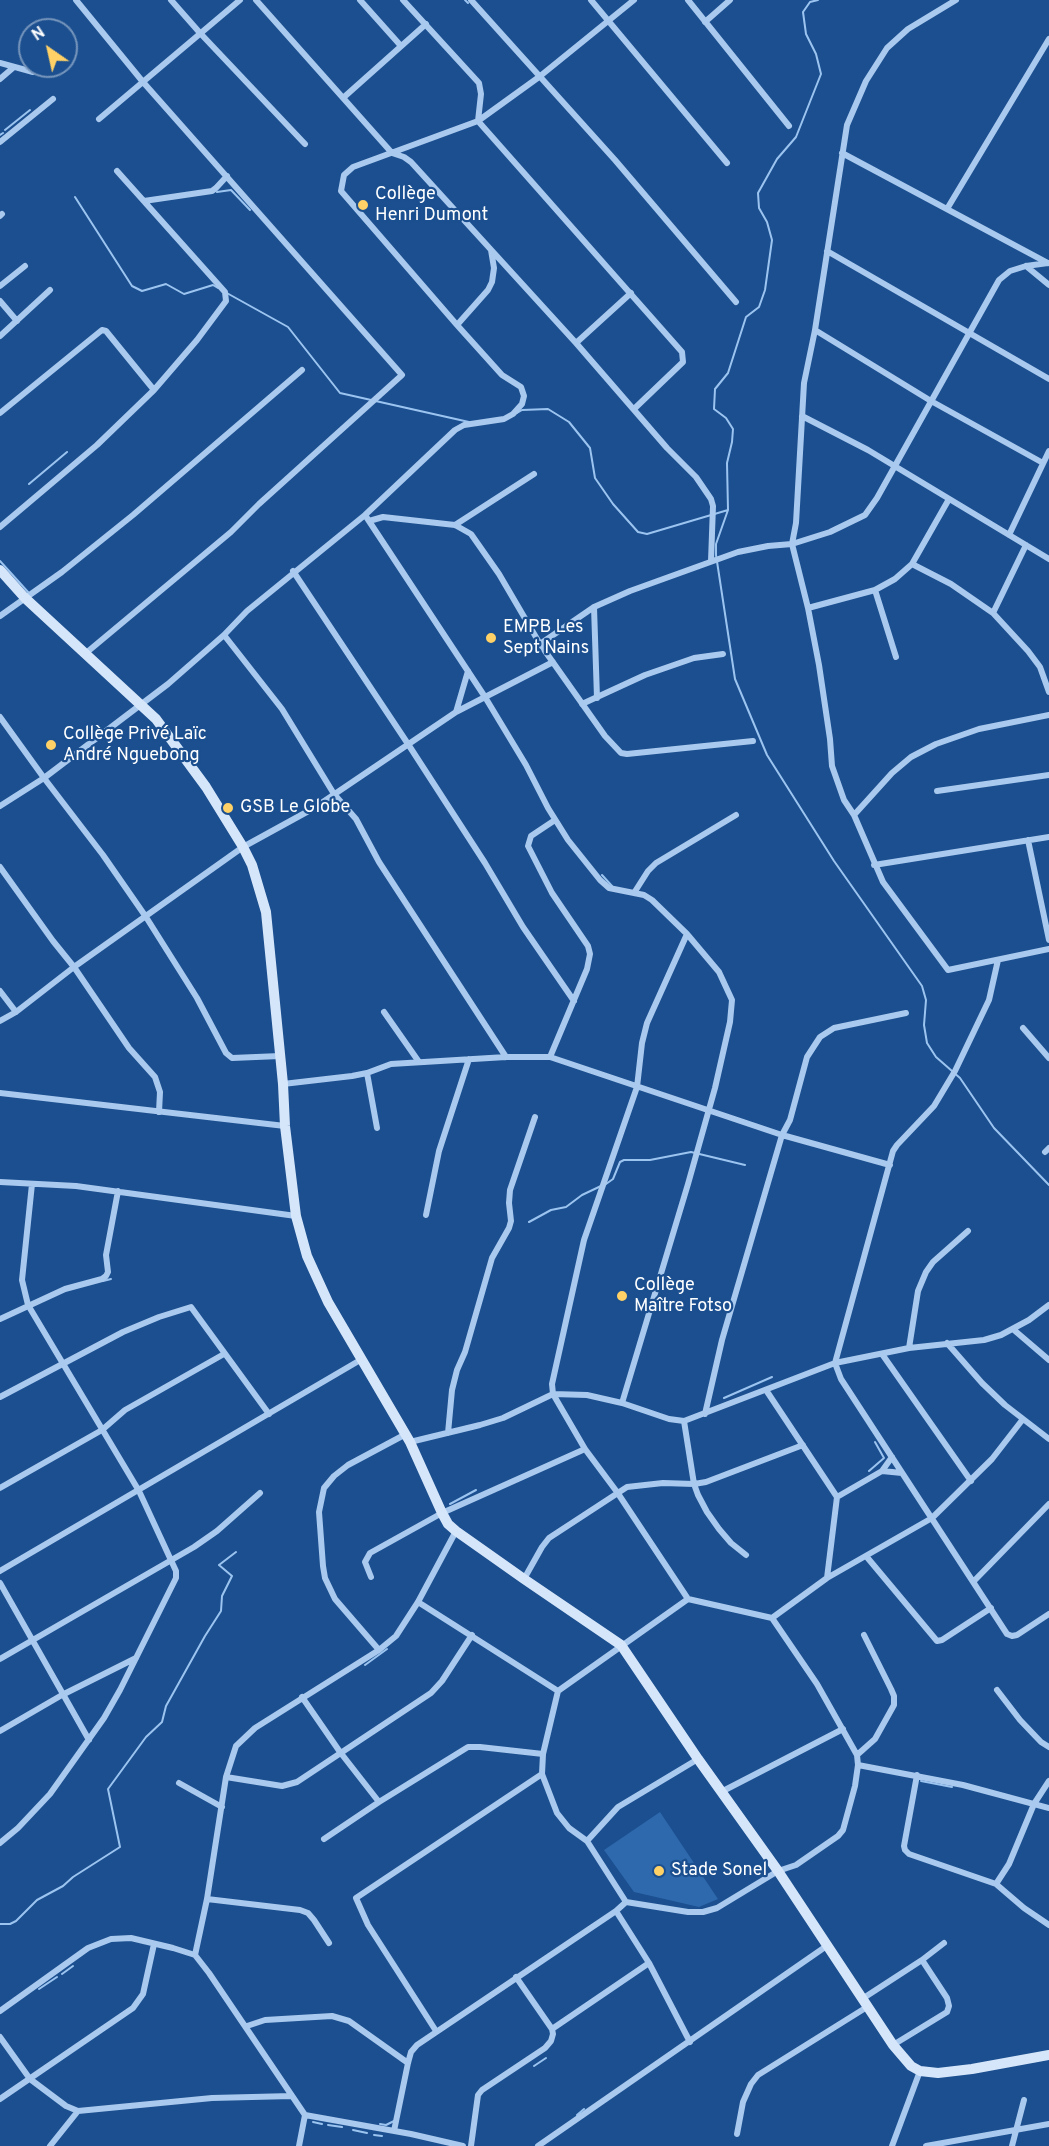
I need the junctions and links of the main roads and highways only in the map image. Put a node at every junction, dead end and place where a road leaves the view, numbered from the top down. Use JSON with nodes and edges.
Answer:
{"nodes":[{"id":1,"x":0,"y":570,"type":"edge"},
{"id":2,"x":1049,"y":2055,"type":"edge"}],
"edges":[{"from":1,"to":2,"type":"main road"}]}
